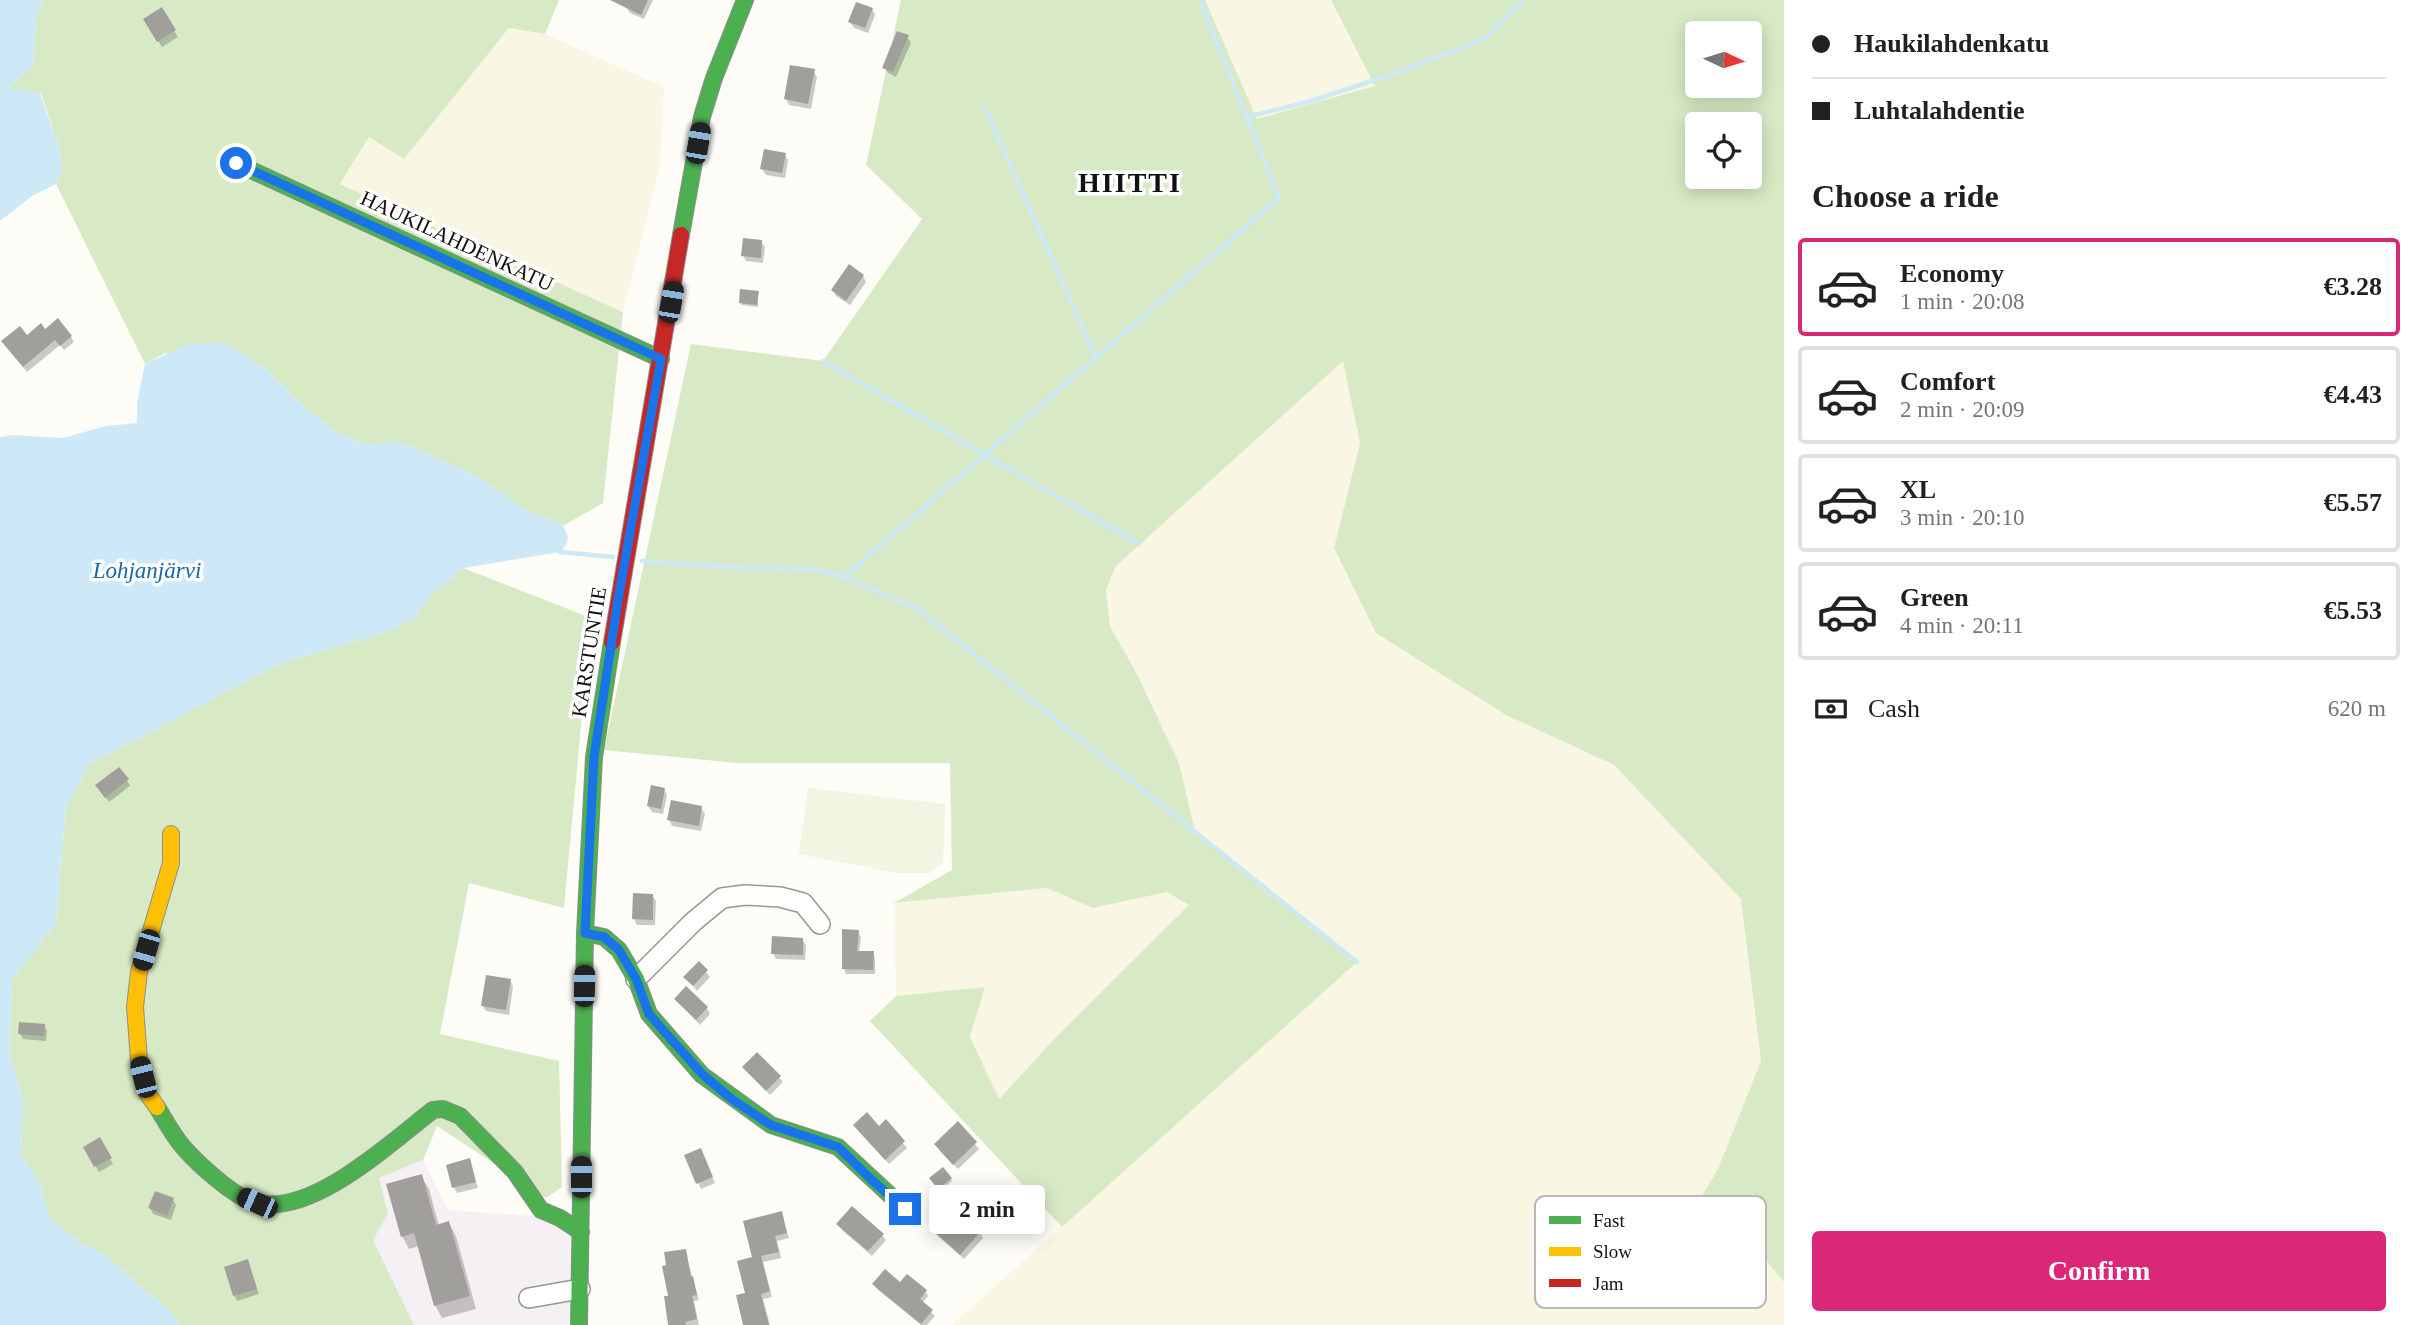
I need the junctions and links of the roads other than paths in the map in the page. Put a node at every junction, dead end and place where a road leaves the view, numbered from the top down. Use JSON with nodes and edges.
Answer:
{"nodes":[{"id":1,"x":745,"y":0,"type":"edge"},
{"id":2,"x":236,"y":163,"type":"dead end"},
{"id":3,"x":661,"y":359,"type":"junction"},
{"id":4,"x":171,"y":834,"type":"dead end"},
{"id":5,"x":820,"y":924,"type":"dead end"},
{"id":6,"x":585,"y":933,"type":"junction"},
{"id":7,"x":636,"y":979,"type":"junction"},
{"id":8,"x":905,"y":1209,"type":"dead end"},
{"id":9,"x":581,"y":1232,"type":"junction"},
{"id":10,"x":580,"y":1289,"type":"junction"},
{"id":11,"x":529,"y":1298,"type":"dead end"},
{"id":12,"x":579,"y":1325,"type":"edge"}],
"edges":[{"from":1,"to":3,"type":"street","name":"KARSTUNTIE"},
{"from":2,"to":3,"type":"street","name":"HAUKILAHDENKATU"},
{"from":3,"to":6,"type":"street","name":"KARSTUNTIE"},
{"from":4,"to":9,"type":"street"},
{"from":5,"to":7,"type":"street"},
{"from":6,"to":7,"type":"street"},
{"from":6,"to":9,"type":"street","name":"KARSTUNTIE"},
{"from":7,"to":8,"type":"street"},
{"from":9,"to":10,"type":"street","name":"KARSTUNTIE"},
{"from":10,"to":11,"type":"street"},
{"from":10,"to":12,"type":"street","name":"KARSTUNTIE"}]}
